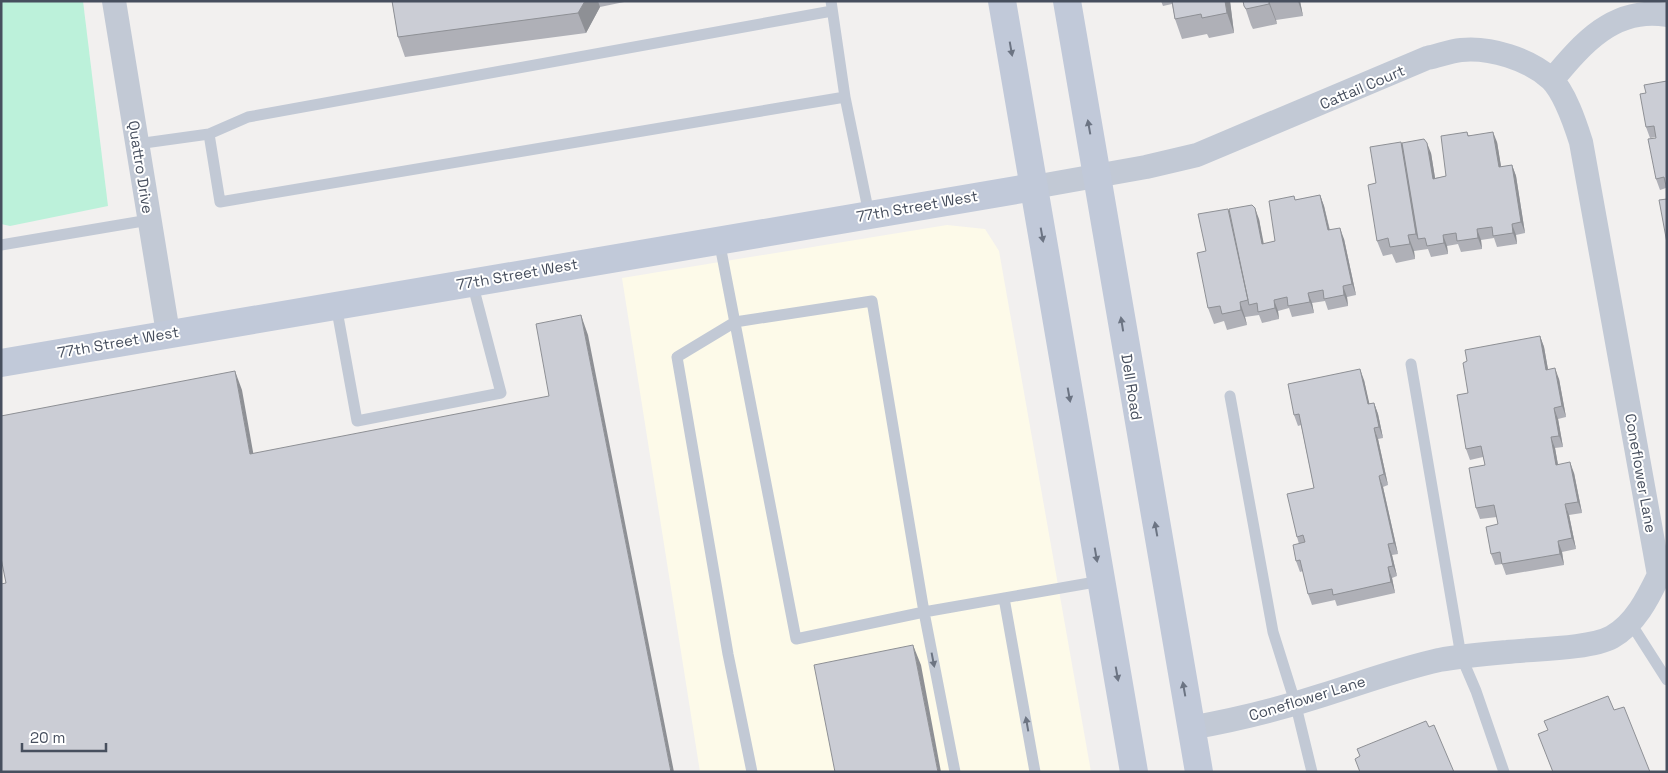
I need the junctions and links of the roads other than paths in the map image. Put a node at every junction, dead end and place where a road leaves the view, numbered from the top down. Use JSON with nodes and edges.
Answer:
{"nodes":[{"id":1,"x":114,"y":1,"type":"edge"},
{"id":2,"x":1002,"y":1,"type":"edge"},
{"id":3,"x":1067,"y":1,"type":"edge"},
{"id":4,"x":832,"y":6,"type":"edge"},
{"id":5,"x":1667,"y":15,"type":"edge"},
{"id":6,"x":1552,"y":80,"type":"junction"},
{"id":7,"x":845,"y":96,"type":"junction"},
{"id":8,"x":210,"y":134,"type":"junction"},
{"id":9,"x":137,"y":144,"type":"junction"},
{"id":10,"x":1097,"y":175,"type":"junction"},
{"id":11,"x":1034,"y":187,"type":"junction"},
{"id":12,"x":870,"y":214,"type":"junction"},
{"id":13,"x":149,"y":220,"type":"junction"},
{"id":14,"x":719,"y":240,"type":"junction"},
{"id":15,"x":1,"y":245,"type":"edge"},
{"id":16,"x":472,"y":281,"type":"junction"},
{"id":17,"x":336,"y":305,"type":"junction"},
{"id":18,"x":735,"y":322,"type":"junction"},
{"id":19,"x":168,"y":333,"type":"junction"},
{"id":20,"x":1,"y":363,"type":"edge"},
{"id":21,"x":1411,"y":364,"type":"dead end"},
{"id":22,"x":1230,"y":396,"type":"dead end"},
{"id":23,"x":1663,"y":577,"type":"edge"},
{"id":24,"x":1100,"y":581,"type":"junction"},
{"id":25,"x":1004,"y":598,"type":"junction"},
{"id":26,"x":924,"y":612,"type":"junction"},
{"id":27,"x":1630,"y":622,"type":"junction"},
{"id":28,"x":1461,"y":656,"type":"junction"},
{"id":29,"x":1667,"y":680,"type":"edge"},
{"id":30,"x":1295,"y":702,"type":"junction"},
{"id":31,"x":1190,"y":728,"type":"junction"},
{"id":32,"x":752,"y":772,"type":"edge"},
{"id":33,"x":954,"y":772,"type":"edge"},
{"id":34,"x":1035,"y":772,"type":"edge"},
{"id":35,"x":1134,"y":772,"type":"edge"},
{"id":36,"x":1198,"y":772,"type":"edge"},
{"id":37,"x":1312,"y":772,"type":"edge"},
{"id":38,"x":1504,"y":772,"type":"edge"}],
"edges":[{"from":1,"to":9,"type":"street","name":"Quattro Drive"},
{"from":2,"to":11,"type":"street","one_way":true},
{"from":10,"to":3,"type":"street","name":"Dell Road","one_way":true},
{"from":4,"to":7,"type":"lane"},
{"from":4,"to":8,"type":"lane"},
{"from":5,"to":6,"type":"street"},
{"from":6,"to":10,"type":"street","name":"Cattail Court"},
{"from":6,"to":23,"type":"street","name":"Coneflower Lane"},
{"from":7,"to":8,"type":"lane"},
{"from":7,"to":12,"type":"lane"},
{"from":8,"to":9,"type":"lane"},
{"from":9,"to":13,"type":"street","name":"Quattro Drive"},
{"from":10,"to":11,"type":"street","name":"Cattail Court"},
{"from":31,"to":10,"type":"street","name":"Dell Road","one_way":true},
{"from":11,"to":12,"type":"street","name":"77th Street West"},
{"from":11,"to":24,"type":"street","one_way":true},
{"from":12,"to":14,"type":"street","name":"77th Street West"},
{"from":13,"to":15,"type":"lane"},
{"from":13,"to":19,"type":"street","name":"Quattro Drive"},
{"from":14,"to":16,"type":"street","name":"77th Street West"},
{"from":14,"to":18,"type":"lane"},
{"from":16,"to":17,"type":"street","name":"77th Street West"},
{"from":16,"to":17,"type":"lane"},
{"from":17,"to":19,"type":"street","name":"77th Street West"},
{"from":18,"to":26,"type":"lane"},
{"from":18,"to":26,"type":"lane"},
{"from":18,"to":32,"type":"lane"},
{"from":19,"to":20,"type":"street","name":"77th Street West"},
{"from":21,"to":28,"type":"lane"},
{"from":22,"to":30,"type":"lane"},
{"from":23,"to":27,"type":"street","name":"Coneflower Lane"},
{"from":24,"to":25,"type":"lane"},
{"from":24,"to":35,"type":"street","one_way":true},
{"from":25,"to":26,"type":"lane"},
{"from":34,"to":25,"type":"lane","one_way":true},
{"from":26,"to":33,"type":"lane","one_way":true},
{"from":27,"to":28,"type":"street","name":"Coneflower Lane"},
{"from":27,"to":29,"type":"lane"},
{"from":28,"to":30,"type":"street","name":"Coneflower Lane"},
{"from":28,"to":38,"type":"lane"},
{"from":30,"to":31,"type":"street","name":"Coneflower Lane"},
{"from":30,"to":37,"type":"lane"},
{"from":31,"to":36,"type":"street","name":"Dell Road"}]}
